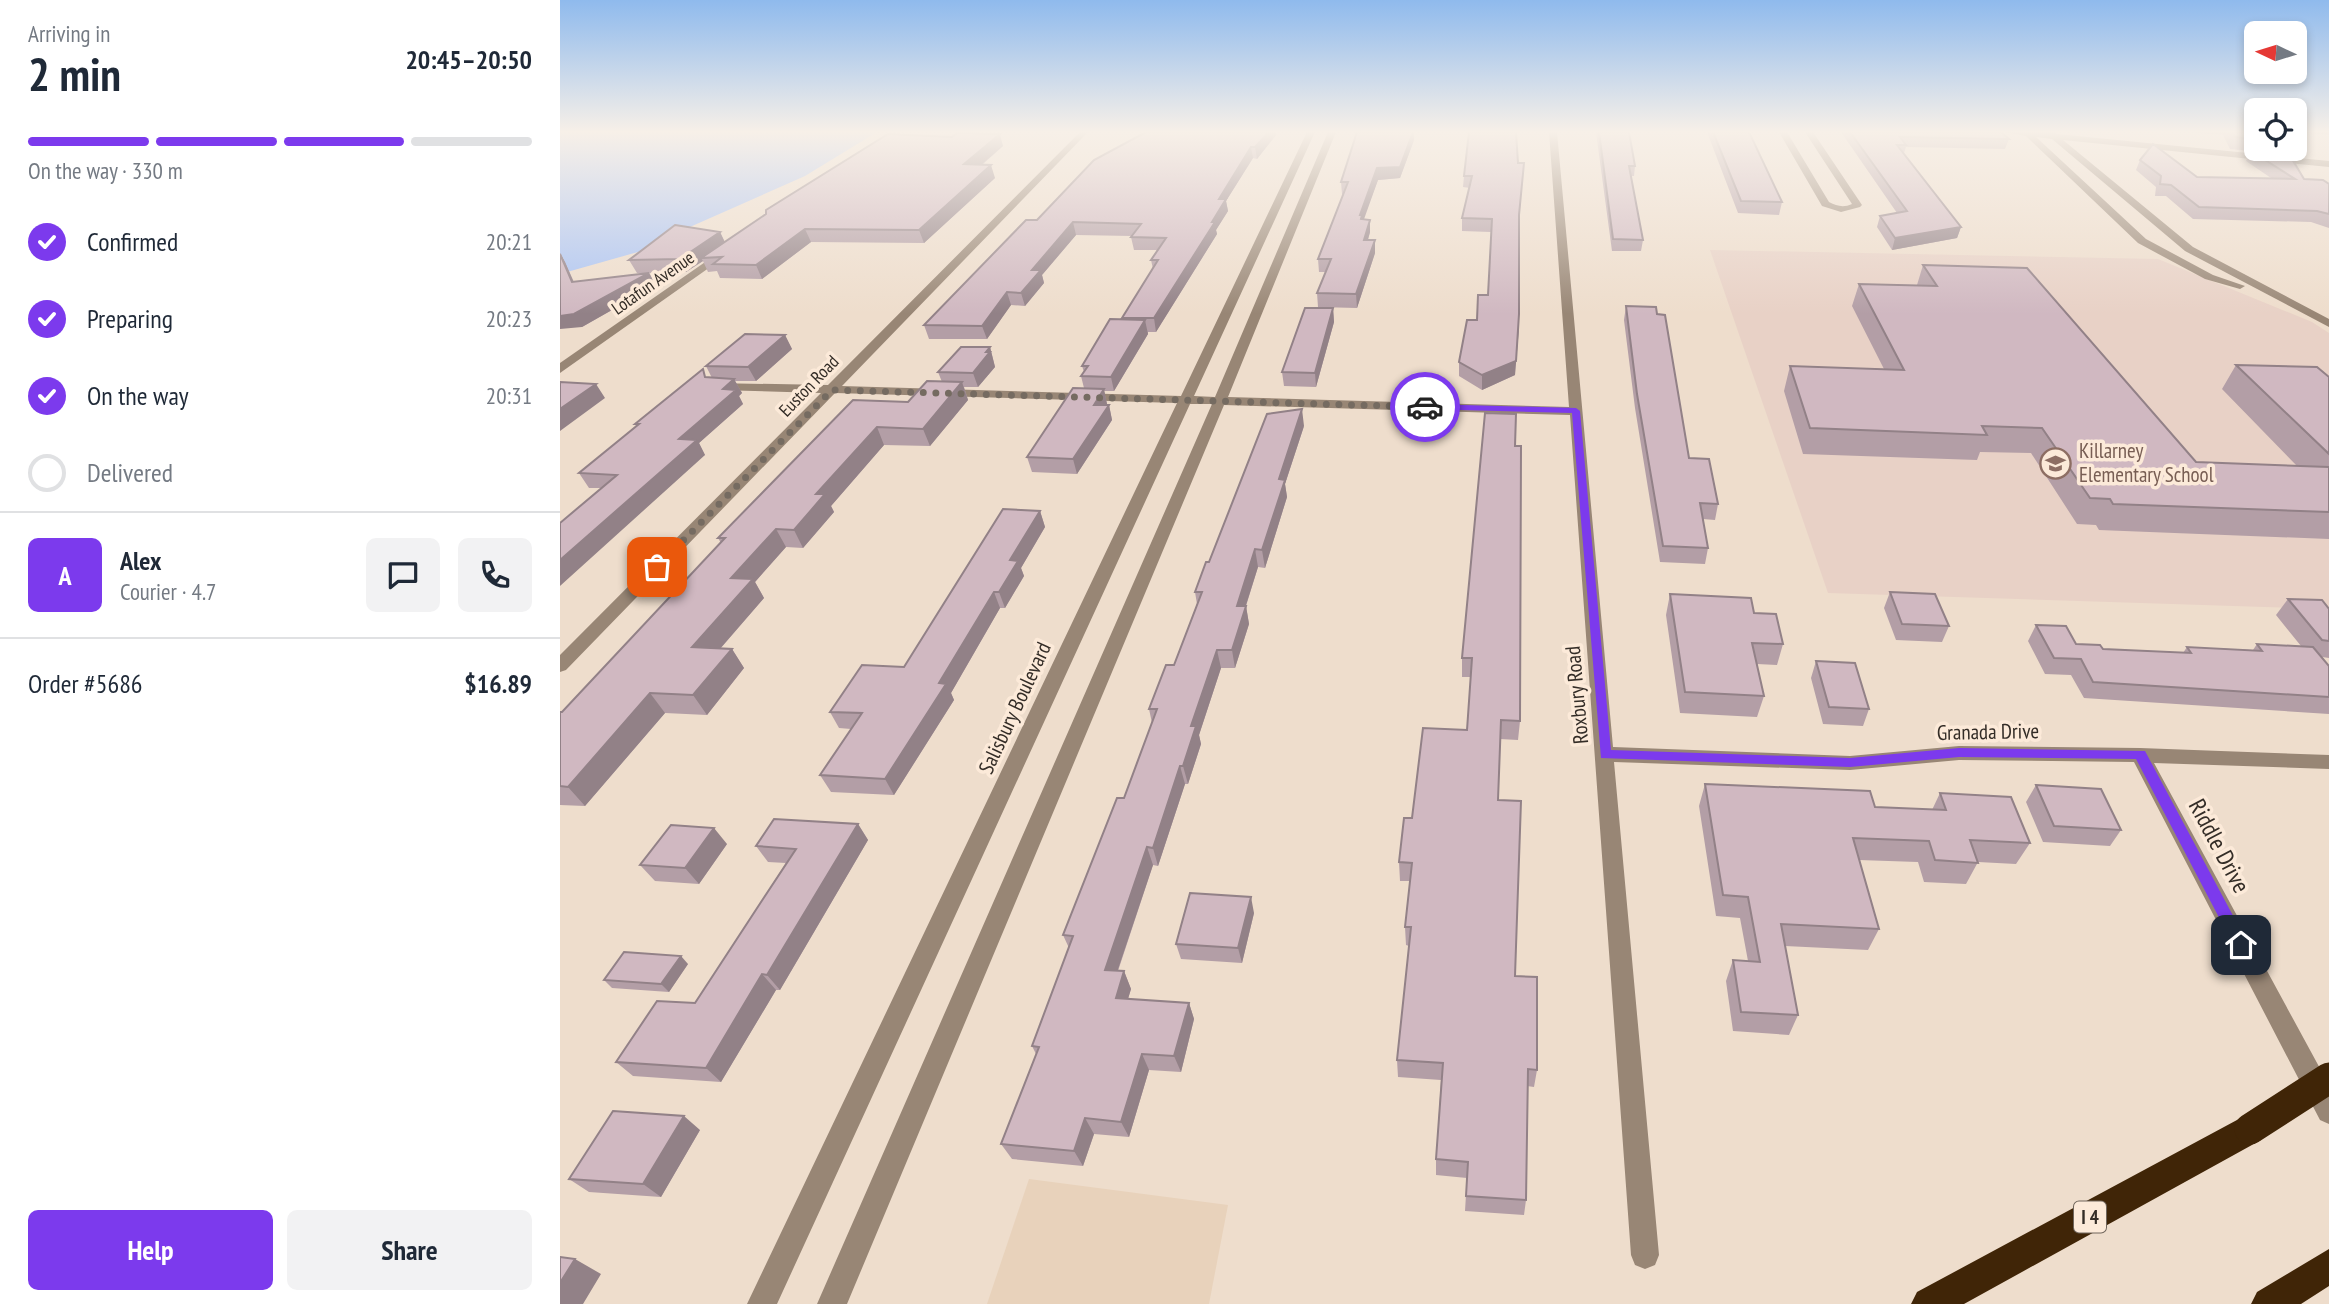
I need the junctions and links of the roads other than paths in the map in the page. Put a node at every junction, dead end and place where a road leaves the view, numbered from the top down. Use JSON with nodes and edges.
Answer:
{"nodes":[{"id":1,"x":1025,"y":193,"type":"edge"},
{"id":2,"x":1282,"y":193,"type":"edge"},
{"id":3,"x":1307,"y":193,"type":"edge"},
{"id":4,"x":1558,"y":193,"type":"edge"},
{"id":5,"x":1818,"y":193,"type":"edge"},
{"id":6,"x":1849,"y":193,"type":"edge"},
{"id":7,"x":2090,"y":193,"type":"edge"},
{"id":8,"x":2122,"y":193,"type":"edge"},
{"id":9,"x":731,"y":249,"type":"edge"},
{"id":10,"x":2290,"y":302,"type":"junction"},
{"id":11,"x":2329,"y":324,"type":"edge"},
{"id":12,"x":560,"y":369,"type":"edge"},
{"id":13,"x":717,"y":387,"type":"edge"},
{"id":14,"x":832,"y":390,"type":"junction"},
{"id":15,"x":1183,"y":401,"type":"junction"},
{"id":16,"x":1219,"y":402,"type":"junction"},
{"id":17,"x":1576,"y":411,"type":"junction"},
{"id":18,"x":560,"y":666,"type":"edge"},
{"id":19,"x":1605,"y":754,"type":"junction"},
{"id":20,"x":2140,"y":755,"type":"junction"},
{"id":21,"x":2329,"y":762,"type":"edge"},
{"id":22,"x":2329,"y":1078,"type":"edge"},
{"id":23,"x":2329,"y":1111,"type":"edge"},
{"id":24,"x":1645,"y":1255,"type":"dead end"},
{"id":25,"x":2316,"y":1275,"type":"edge"},
{"id":26,"x":762,"y":1304,"type":"edge"},
{"id":27,"x":832,"y":1304,"type":"edge"},
{"id":28,"x":1929,"y":1304,"type":"edge"},
{"id":29,"x":2269,"y":1304,"type":"edge"}],
"edges":[{"from":1,"to":14,"type":"street","name":"Euston Road"},
{"from":2,"to":15,"type":"street","name":"Salisbury Boulevard"},
{"from":3,"to":16,"type":"street"},
{"from":4,"to":17,"type":"street","name":"Roxbury Road"},
{"from":5,"to":6,"type":"street"},
{"from":7,"to":10,"type":"street"},
{"from":8,"to":10,"type":"street"},
{"from":9,"to":12,"type":"street","name":"Lotafun Avenue"},
{"from":10,"to":11,"type":"street"},
{"from":13,"to":14,"type":"street"},
{"from":14,"to":15,"type":"street"},
{"from":14,"to":18,"type":"street","name":"Euston Road"},
{"from":15,"to":16,"type":"street"},
{"from":15,"to":26,"type":"street","name":"Salisbury Boulevard"},
{"from":16,"to":17,"type":"street"},
{"from":16,"to":27,"type":"street"},
{"from":17,"to":19,"type":"street","name":"Roxbury Road"},
{"from":19,"to":20,"type":"street","name":"Granada Drive"},
{"from":19,"to":24,"type":"street","name":"Roxbury Road"},
{"from":20,"to":21,"type":"street","name":"Granada Drive"},
{"from":20,"to":23,"type":"street","name":"Riddle Drive"},
{"from":22,"to":28,"type":"highway","number":"I 4","bridge":true},
{"from":25,"to":29,"type":"highway"}]}
